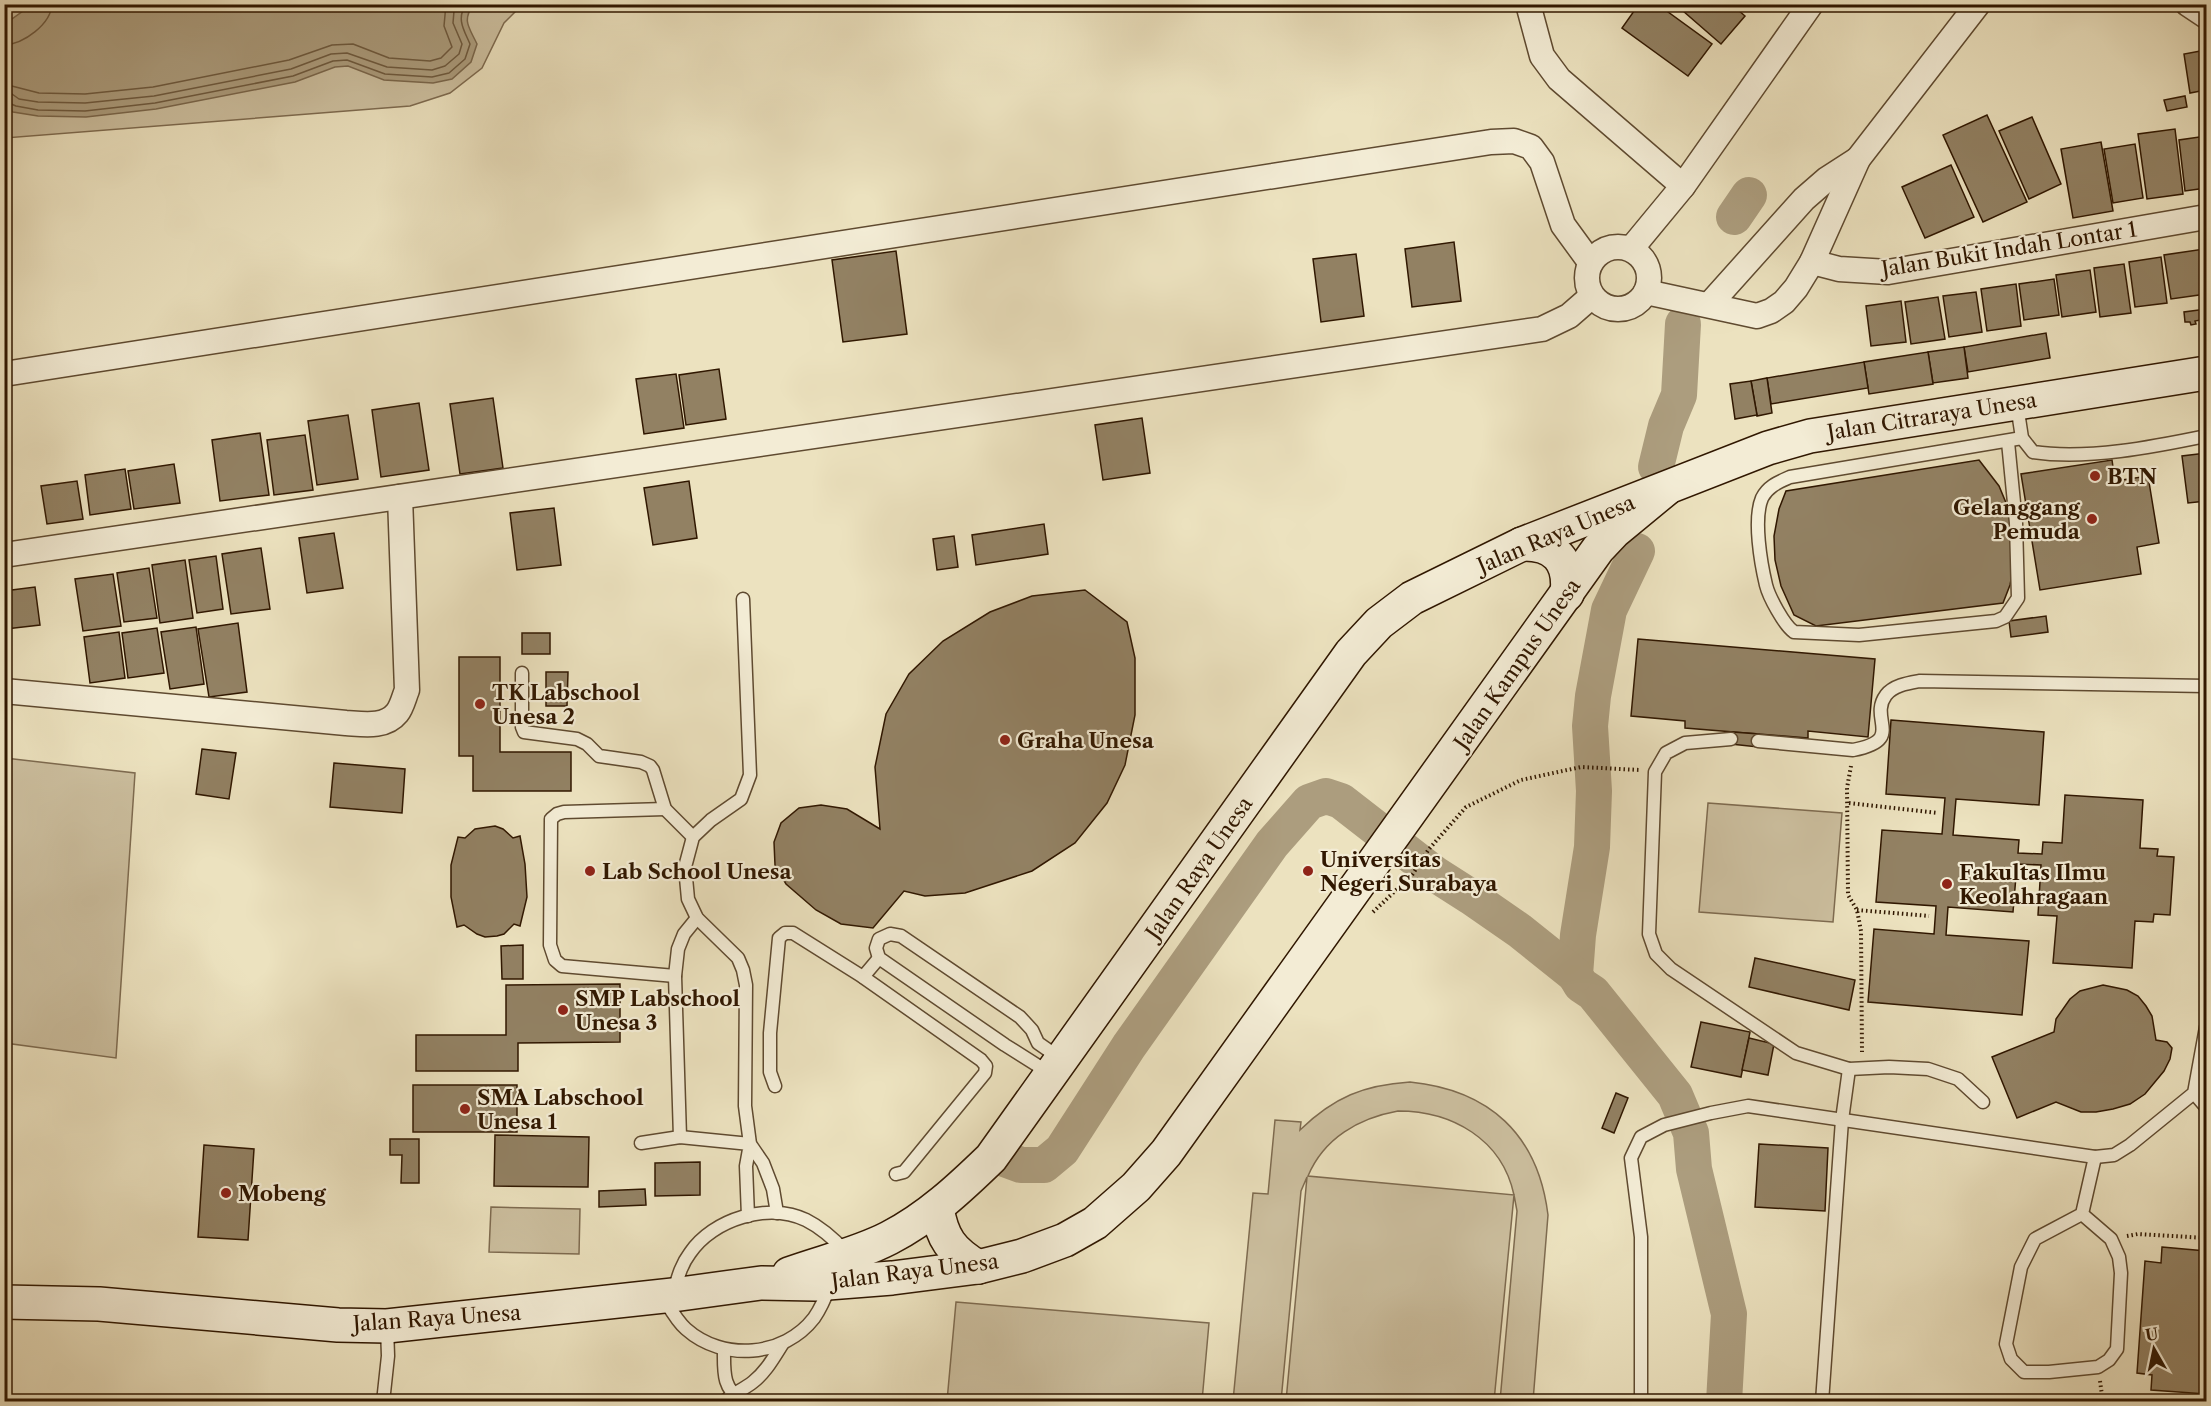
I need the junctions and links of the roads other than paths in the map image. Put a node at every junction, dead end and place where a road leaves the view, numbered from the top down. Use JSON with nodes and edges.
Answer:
{"nodes":[{"id":1,"x":1528,"y":4,"type":"edge"},
{"id":2,"x":1811,"y":4,"type":"edge"},
{"id":3,"x":1978,"y":4,"type":"edge"},
{"id":4,"x":2188,"y":4,"type":"edge"},
{"id":5,"x":2206,"y":16,"type":"edge"},
{"id":6,"x":1858,"y":159,"type":"junction"},
{"id":7,"x":1683,"y":186,"type":"junction"},
{"id":8,"x":2206,"y":217,"type":"edge"},
{"id":9,"x":1630,"y":249,"type":"junction"},
{"id":10,"x":1590,"y":262,"type":"junction"},
{"id":11,"x":1812,"y":262,"type":"junction"},
{"id":12,"x":1646,"y":292,"type":"junction"},
{"id":13,"x":1592,"y":296,"type":"junction"},
{"id":14,"x":1708,"y":305,"type":"junction"},
{"id":15,"x":2206,"y":373,"type":"edge"},
{"id":16,"x":4,"y":374,"type":"edge"},
{"id":17,"x":2017,"y":403,"type":"junction"},
{"id":18,"x":2206,"y":436,"type":"edge"},
{"id":19,"x":2022,"y":438,"type":"junction"},
{"id":20,"x":2008,"y":442,"type":"junction"},
{"id":21,"x":1666,"y":489,"type":"junction"},
{"id":22,"x":400,"y":497,"type":"junction"},
{"id":23,"x":1522,"y":544,"type":"junction"},
{"id":24,"x":4,"y":555,"type":"edge"},
{"id":25,"x":1567,"y":594,"type":"junction"},
{"id":26,"x":743,"y":599,"type":"dead end"},
{"id":27,"x":522,"y":673,"type":"dead end"},
{"id":28,"x":2206,"y":686,"type":"edge"},
{"id":29,"x":4,"y":691,"type":"edge"},
{"id":30,"x":1731,"y":739,"type":"dead end"},
{"id":31,"x":1758,"y":741,"type":"dead end"},
{"id":32,"x":665,"y":809,"type":"junction"},
{"id":33,"x":693,"y":837,"type":"junction"},
{"id":34,"x":1390,"y":842,"type":"joint"},
{"id":35,"x":697,"y":918,"type":"junction"},
{"id":36,"x":879,"y":958,"type":"junction"},
{"id":37,"x":675,"y":976,"type":"junction"},
{"id":38,"x":863,"y":977,"type":"junction"},
{"id":39,"x":2206,"y":1027,"type":"edge"},
{"id":40,"x":1057,"y":1067,"type":"junction"},
{"id":41,"x":1856,"y":1069,"type":"junction"},
{"id":42,"x":775,"y":1086,"type":"dead end"},
{"id":43,"x":2194,"y":1093,"type":"junction"},
{"id":44,"x":1983,"y":1102,"type":"dead end"},
{"id":45,"x":2206,"y":1107,"type":"edge"},
{"id":46,"x":1842,"y":1120,"type":"junction"},
{"id":47,"x":680,"y":1137,"type":"junction"},
{"id":48,"x":641,"y":1143,"type":"dead end"},
{"id":49,"x":750,"y":1144,"type":"junction"},
{"id":50,"x":2095,"y":1157,"type":"junction"},
{"id":51,"x":896,"y":1174,"type":"dead end"},
{"id":52,"x":937,"y":1208,"type":"junction"},
{"id":53,"x":777,"y":1213,"type":"junction"},
{"id":54,"x":2082,"y":1214,"type":"junction"},
{"id":55,"x":748,"y":1216,"type":"junction"},
{"id":56,"x":848,"y":1255,"type":"junction"},
{"id":57,"x":978,"y":1267,"type":"junction"},
{"id":58,"x":761,"y":1283,"type":"junction"},
{"id":59,"x":830,"y":1283,"type":"junction"},
{"id":60,"x":668,"y":1296,"type":"junction"},
{"id":61,"x":4,"y":1302,"type":"edge"},
{"id":62,"x":387,"y":1326,"type":"junction"},
{"id":63,"x":783,"y":1343,"type":"junction"},
{"id":64,"x":724,"y":1349,"type":"junction"},
{"id":65,"x":728,"y":1398,"type":"edge"},
{"id":66,"x":383,"y":1401,"type":"edge"},
{"id":67,"x":743,"y":1401,"type":"edge"},
{"id":68,"x":1641,"y":1401,"type":"edge"},
{"id":69,"x":1822,"y":1401,"type":"edge"}],
"edges":[{"from":1,"to":7,"type":"street"},
{"from":2,"to":7,"type":"street"},
{"from":3,"to":6,"type":"street"},
{"from":4,"to":5,"type":"street"},
{"from":6,"to":11,"type":"street"},
{"from":6,"to":14,"type":"street"},
{"from":7,"to":9,"type":"street"},
{"from":8,"to":11,"type":"street","name":"Jalan Bukit Indah Lontar 1"},
{"from":9,"to":10,"type":"street"},
{"from":9,"to":12,"type":"street"},
{"from":10,"to":13,"type":"street"},
{"from":10,"to":16,"type":"street"},
{"from":11,"to":14,"type":"street"},
{"from":12,"to":13,"type":"street"},
{"from":12,"to":14,"type":"street"},
{"from":13,"to":22,"type":"street"},
{"from":15,"to":17,"type":"main road","name":"Jalan Citraraya Unesa"},
{"from":17,"to":19,"type":"lane"},
{"from":17,"to":21,"type":"main road","name":"Jalan Citraraya Unesa"},
{"from":18,"to":19,"type":"lane"},
{"from":19,"to":20,"type":"lane"},
{"from":20,"to":20,"type":"lane"},
{"from":21,"to":23,"type":"main road","name":"Jalan Raya Unesa"},
{"from":21,"to":25,"type":"main road","name":"Jalan Kampus Unesa"},
{"from":22,"to":24,"type":"street"},
{"from":22,"to":29,"type":"street"},
{"from":23,"to":25,"type":"main road"},
{"from":23,"to":40,"type":"main road","name":"Jalan Raya Unesa"},
{"from":25,"to":34,"type":"main road","name":"Jalan Kampus Unesa"},
{"from":26,"to":33,"type":"lane"},
{"from":27,"to":32,"type":"lane"},
{"from":28,"to":31,"type":"lane"},
{"from":30,"to":41,"type":"lane"},
{"from":32,"to":33,"type":"lane"},
{"from":32,"to":37,"type":"lane"},
{"from":33,"to":35,"type":"lane"},
{"from":34,"to":57,"type":"main road","name":"Jalan Raya Unesa"},
{"from":35,"to":37,"type":"lane"},
{"from":35,"to":49,"type":"lane"},
{"from":36,"to":38,"type":"lane"},
{"from":36,"to":40,"type":"lane"},
{"from":36,"to":40,"type":"lane"},
{"from":37,"to":47,"type":"lane"},
{"from":38,"to":42,"type":"lane"},
{"from":38,"to":51,"type":"lane"},
{"from":39,"to":43,"type":"lane"},
{"from":40,"to":52,"type":"main road","name":"Jalan Raya Unesa"},
{"from":41,"to":44,"type":"lane"},
{"from":41,"to":46,"type":"lane"},
{"from":43,"to":45,"type":"lane"},
{"from":43,"to":50,"type":"lane"},
{"from":46,"to":50,"type":"lane"},
{"from":46,"to":68,"type":"lane"},
{"from":46,"to":69,"type":"lane"},
{"from":47,"to":48,"type":"lane"},
{"from":47,"to":49,"type":"lane"},
{"from":49,"to":53,"type":"lane"},
{"from":49,"to":55,"type":"lane"},
{"from":50,"to":54,"type":"lane"},
{"from":52,"to":56,"type":"main road","name":"Jalan Raya Unesa"},
{"from":52,"to":57,"type":"main road"},
{"from":53,"to":55,"type":"lane"},
{"from":53,"to":56,"type":"lane"},
{"from":54,"to":54,"type":"lane"},
{"from":55,"to":60,"type":"lane"},
{"from":56,"to":58,"type":"main road","name":"Jalan Raya Unesa"},
{"from":57,"to":59,"type":"main road","name":"Jalan Raya Unesa"},
{"from":58,"to":59,"type":"main road","name":"Jalan Raya Unesa"},
{"from":58,"to":60,"type":"main road","name":"Jalan Raya Unesa"},
{"from":59,"to":63,"type":"lane"},
{"from":60,"to":62,"type":"main road","name":"Jalan Raya Unesa"},
{"from":60,"to":64,"type":"lane"},
{"from":61,"to":62,"type":"main road","name":"Jalan Raya Unesa"},
{"from":62,"to":66,"type":"lane"},
{"from":63,"to":64,"type":"lane"},
{"from":63,"to":65,"type":"lane"},
{"from":64,"to":65,"type":"lane"},
{"from":65,"to":67,"type":"lane"}]}
